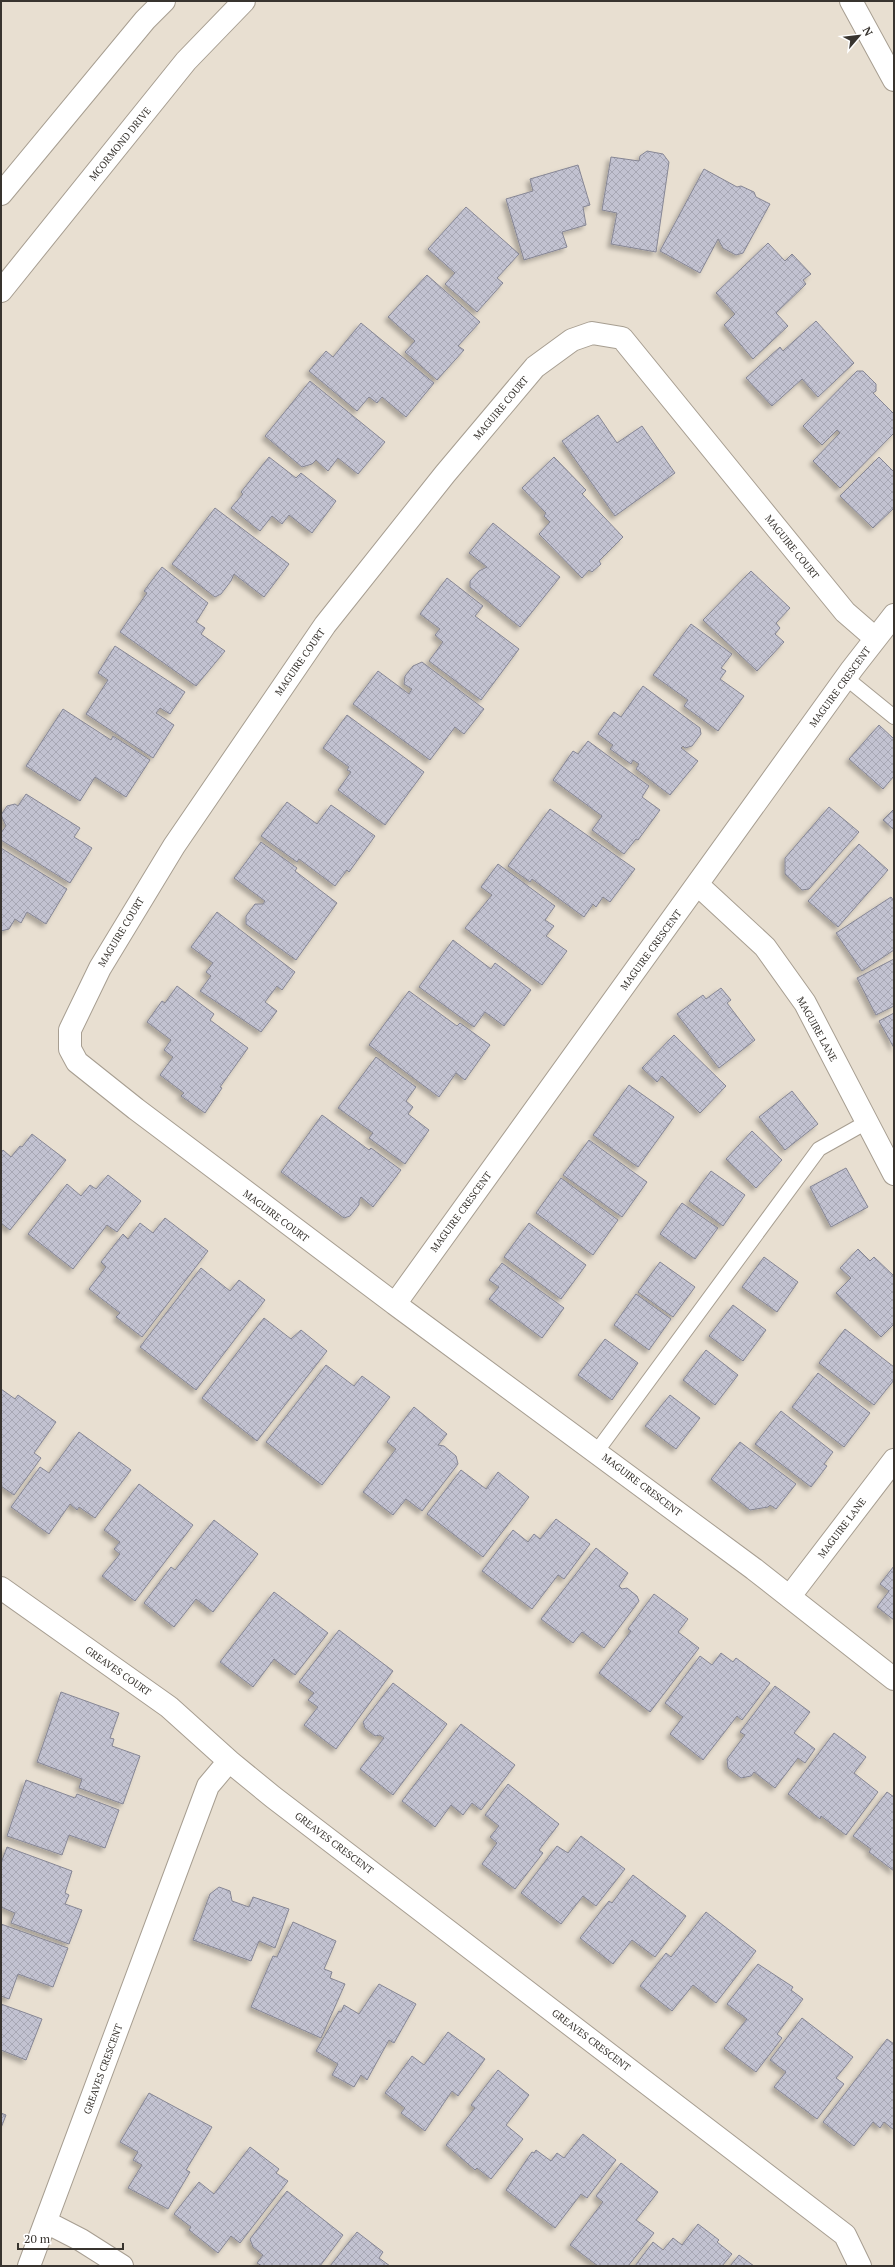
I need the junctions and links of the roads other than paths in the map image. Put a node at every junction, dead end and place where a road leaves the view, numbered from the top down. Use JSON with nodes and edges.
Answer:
{"nodes":[{"id":1,"x":164,"y":1,"type":"edge"},
{"id":2,"x":244,"y":1,"type":"edge"},
{"id":3,"x":852,"y":1,"type":"edge"},
{"id":4,"x":894,"y":80,"type":"edge"},
{"id":5,"x":1,"y":194,"type":"edge"},
{"id":6,"x":1,"y":291,"type":"edge"},
{"id":7,"x":894,"y":615,"type":"edge"},
{"id":8,"x":876,"y":638,"type":"junction"},
{"id":9,"x":846,"y":678,"type":"junction"},
{"id":10,"x":894,"y":717,"type":"edge"},
{"id":11,"x":698,"y":885,"type":"junction"},
{"id":12,"x":867,"y":1122,"type":"junction"},
{"id":13,"x":894,"y":1174,"type":"edge"},
{"id":14,"x":395,"y":1304,"type":"junction"},
{"id":15,"x":597,"y":1451,"type":"junction"},
{"id":16,"x":894,"y":1460,"type":"edge"},
{"id":17,"x":1,"y":1588,"type":"edge"},
{"id":18,"x":790,"y":1596,"type":"junction"},
{"id":19,"x":894,"y":1679,"type":"edge"},
{"id":20,"x":229,"y":1761,"type":"junction"},
{"id":21,"x":46,"y":2222,"type":"junction"},
{"id":22,"x":29,"y":2266,"type":"edge"},
{"id":23,"x":122,"y":2266,"type":"edge"},
{"id":24,"x":860,"y":2266,"type":"edge"}],
"edges":[{"from":1,"to":5,"type":"street"},
{"from":2,"to":6,"type":"street","name":"MCORMOND DRIVE"},
{"from":3,"to":4,"type":"street"},
{"from":7,"to":8,"type":"street","name":"MAGUIRE CRESCENT"},
{"from":8,"to":9,"type":"street","name":"MAGUIRE CRESCENT"},
{"from":8,"to":14,"type":"street","name":"MAGUIRE COURT"},
{"from":9,"to":10,"type":"lane"},
{"from":9,"to":11,"type":"street","name":"MAGUIRE CRESCENT"},
{"from":11,"to":12,"type":"street","name":"MAGUIRE LANE"},
{"from":11,"to":14,"type":"street","name":"MAGUIRE CRESCENT"},
{"from":12,"to":13,"type":"street","name":"MAGUIRE LANE"},
{"from":12,"to":15,"type":"lane"},
{"from":14,"to":15,"type":"street","name":"MAGUIRE CRESCENT"},
{"from":15,"to":18,"type":"street","name":"MAGUIRE CRESCENT"},
{"from":16,"to":18,"type":"street","name":"MAGUIRE LANE"},
{"from":17,"to":20,"type":"street","name":"GREAVES COURT"},
{"from":18,"to":19,"type":"street","name":"MAGUIRE CRESCENT"},
{"from":20,"to":21,"type":"street","name":"GREAVES CRESCENT"},
{"from":20,"to":24,"type":"street","name":"GREAVES CRESCENT"},
{"from":21,"to":22,"type":"street","name":"GREAVES CRESCENT"},
{"from":21,"to":23,"type":"street"}]}
